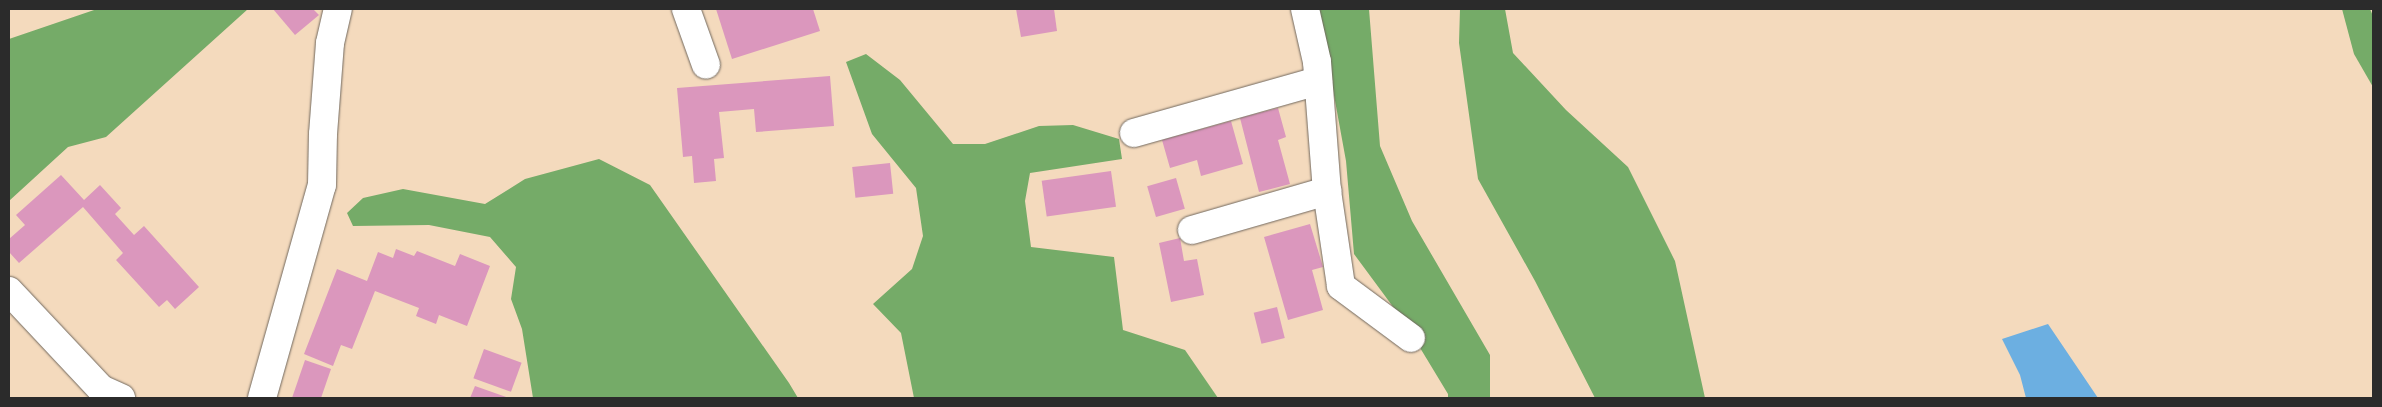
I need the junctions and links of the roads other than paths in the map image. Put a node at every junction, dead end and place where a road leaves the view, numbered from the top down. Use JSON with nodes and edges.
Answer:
{"nodes":[{"id":1,"x":338,"y":9,"type":"edge"},
{"id":2,"x":686,"y":9,"type":"edge"},
{"id":3,"x":1305,"y":9,"type":"edge"},
{"id":4,"x":706,"y":65,"type":"dead end"},
{"id":5,"x":1318,"y":81,"type":"junction"},
{"id":6,"x":1134,"y":133,"type":"dead end"},
{"id":7,"x":1328,"y":191,"type":"junction"},
{"id":8,"x":1192,"y":230,"type":"dead end"},
{"id":9,"x":9,"y":291,"type":"edge"},
{"id":10,"x":1411,"y":338,"type":"dead end"},
{"id":11,"x":121,"y":398,"type":"edge"},
{"id":12,"x":262,"y":398,"type":"edge"}],
"edges":[{"from":1,"to":12,"type":"street"},
{"from":2,"to":4,"type":"street"},
{"from":3,"to":5,"type":"street"},
{"from":5,"to":6,"type":"street"},
{"from":5,"to":7,"type":"street"},
{"from":7,"to":8,"type":"street"},
{"from":7,"to":10,"type":"street"},
{"from":9,"to":11,"type":"street"}]}
